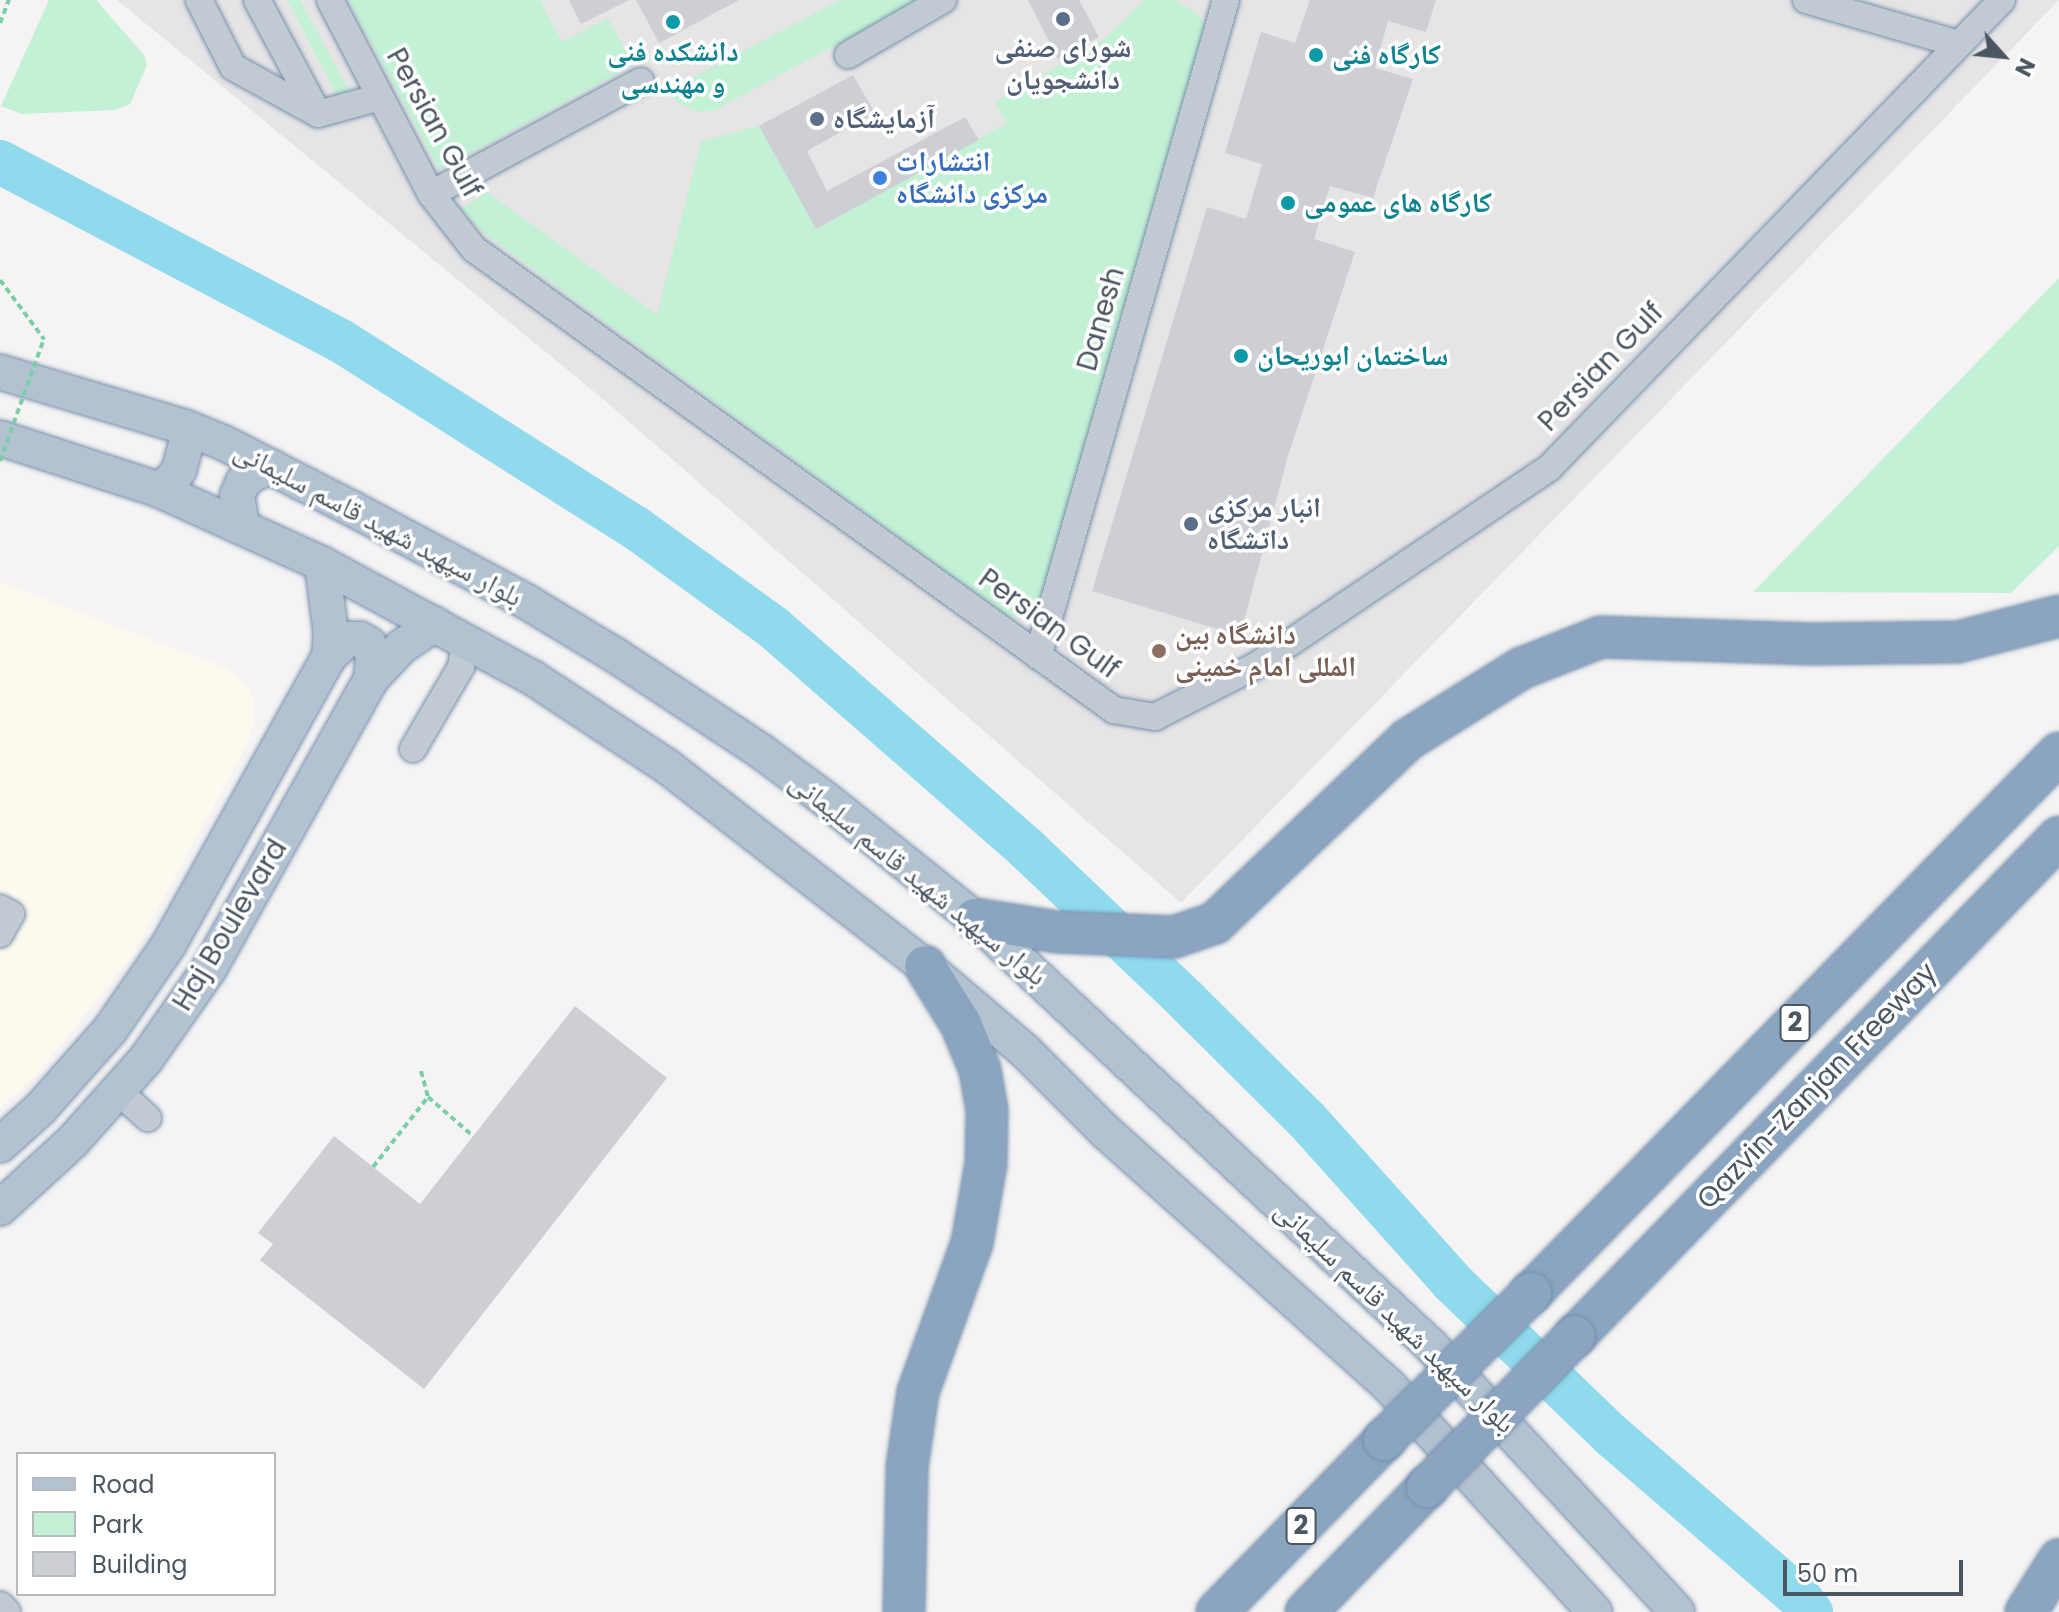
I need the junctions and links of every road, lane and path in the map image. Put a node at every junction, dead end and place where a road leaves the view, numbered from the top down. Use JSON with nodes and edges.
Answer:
{"nodes":[{"id":1,"x":9,"y":0,"type":"edge"},
{"id":2,"x":199,"y":0,"type":"edge"},
{"id":3,"x":257,"y":0,"type":"edge"},
{"id":4,"x":330,"y":0,"type":"edge"},
{"id":5,"x":943,"y":0,"type":"edge"},
{"id":6,"x":1226,"y":0,"type":"edge"},
{"id":7,"x":1806,"y":0,"type":"edge"},
{"id":8,"x":2002,"y":0,"type":"edge"},
{"id":9,"x":0,"y":23,"type":"edge"},
{"id":10,"x":1958,"y":44,"type":"junction"},
{"id":11,"x":848,"y":55,"type":"dead end"},
{"id":12,"x":641,"y":81,"type":"dead end"},
{"id":13,"x":380,"y":97,"type":"junction"},
{"id":14,"x":318,"y":114,"type":"junction"},
{"id":15,"x":431,"y":194,"type":"junction"},
{"id":16,"x":0,"y":280,"type":"edge"},
{"id":17,"x":0,"y":372,"type":"edge"},
{"id":18,"x":185,"y":427,"type":"junction"},
{"id":19,"x":0,"y":438,"type":"edge"},
{"id":20,"x":0,"y":461,"type":"edge"},
{"id":21,"x":272,"y":467,"type":"junction"},
{"id":22,"x":157,"y":489,"type":"junction"},
{"id":23,"x":242,"y":526,"type":"junction"},
{"id":24,"x":322,"y":564,"type":"junction"},
{"id":25,"x":2059,"y":616,"type":"edge"},
{"id":26,"x":446,"y":630,"type":"junction"},
{"id":27,"x":1038,"y":656,"type":"junction"},
{"id":28,"x":329,"y":657,"type":"junction"},
{"id":29,"x":371,"y":679,"type":"junction"},
{"id":30,"x":413,"y":749,"type":"dead end"},
{"id":31,"x":2059,"y":753,"type":"edge"},
{"id":32,"x":2059,"y":837,"type":"edge"},
{"id":33,"x":0,"y":908,"type":"edge"},
{"id":34,"x":975,"y":919,"type":"junction"},
{"id":35,"x":0,"y":934,"type":"edge"},
{"id":36,"x":925,"y":966,"type":"junction"},
{"id":37,"x":421,"y":1071,"type":"dead end"},
{"id":38,"x":119,"y":1092,"type":"junction"},
{"id":39,"x":428,"y":1097,"type":"junction"},
{"id":40,"x":148,"y":1118,"type":"dead end"},
{"id":41,"x":473,"y":1136,"type":"dead end"},
{"id":42,"x":0,"y":1145,"type":"edge"},
{"id":43,"x":373,"y":1167,"type":"dead end"},
{"id":44,"x":0,"y":1208,"type":"edge"},
{"id":45,"x":2055,"y":1565,"type":"edge"},
{"id":46,"x":0,"y":1605,"type":"edge"},
{"id":47,"x":1591,"y":1609,"type":"edge"},
{"id":48,"x":7,"y":1612,"type":"edge"},
{"id":49,"x":904,"y":1612,"type":"edge"},
{"id":50,"x":1217,"y":1612,"type":"edge"},
{"id":51,"x":1306,"y":1612,"type":"edge"},
{"id":52,"x":1677,"y":1612,"type":"edge"},
{"id":53,"x":2026,"y":1612,"type":"edge"}],
"edges":[{"from":1,"to":9,"type":"path"},
{"from":2,"to":14,"type":"street"},
{"from":3,"to":14,"type":"street"},
{"from":4,"to":13,"type":"street","name":"Persian Gulf"},
{"from":5,"to":11,"type":"street"},
{"from":6,"to":27,"type":"street","name":"Danesh"},
{"from":7,"to":10,"type":"street"},
{"from":8,"to":10,"type":"street","name":"Persian Gulf"},
{"from":10,"to":27,"type":"street","name":"Persian Gulf"},
{"from":12,"to":15,"type":"street"},
{"from":13,"to":14,"type":"street"},
{"from":13,"to":15,"type":"street","name":"Persian Gulf"},
{"from":15,"to":27,"type":"street","name":"Persian Gulf"},
{"from":16,"to":20,"type":"path","bridge":true},
{"from":17,"to":18,"type":"main road","name":"بلوار سپهبد شهید قاسم سلیمانی"},
{"from":18,"to":21,"type":"main road","name":"بلوار سپهبد شهید قاسم سلیمانی"},
{"from":18,"to":22,"type":"main road"},
{"from":19,"to":22,"type":"main road","name":"بلوار سپهبد شهید قاسم سلیمانی"},
{"from":21,"to":23,"type":"main road"},
{"from":21,"to":34,"type":"main road","name":"بلوار سپهبد شهید قاسم سلیمانی"},
{"from":22,"to":23,"type":"main road","name":"بلوار سپهبد شهید قاسم سلیمانی"},
{"from":23,"to":24,"type":"main road","name":"بلوار سپهبد شهید قاسم سلیمانی"},
{"from":24,"to":26,"type":"main road","name":"بلوار سپهبد شهید قاسم سلیمانی"},
{"from":24,"to":28,"type":"main road","name":"Haj Boulevard"},
{"from":25,"to":34,"type":"highway"},
{"from":26,"to":29,"type":"main road","name":"Haj Boulevard"},
{"from":26,"to":30,"type":"street"},
{"from":26,"to":36,"type":"main road","name":"بلوار سپهبد شهید قاسم سلیمانی"},
{"from":28,"to":29,"type":"main road"},
{"from":28,"to":42,"type":"main road","name":"Haj Boulevard"},
{"from":29,"to":38,"type":"main road","name":"Haj Boulevard"},
{"from":31,"to":50,"type":"highway","number":"2","bridge":true},
{"from":32,"to":51,"type":"highway","name":"Qazvin-Zanjan Freeway","number":"2","bridge":true},
{"from":33,"to":35,"type":"street"},
{"from":34,"to":52,"type":"main road","name":"بلوار سپهبد شهید قاسم سلیمانی"},
{"from":36,"to":47,"type":"main road","name":"بلوار سپهبد شهید قاسم سلیمانی"},
{"from":36,"to":49,"type":"highway"},
{"from":37,"to":39,"type":"path"},
{"from":38,"to":40,"type":"street"},
{"from":38,"to":44,"type":"main road","name":"Haj Boulevard"},
{"from":39,"to":41,"type":"path"},
{"from":39,"to":43,"type":"path"},
{"from":45,"to":53,"type":"highway"},
{"from":46,"to":48,"type":"street"}]}
